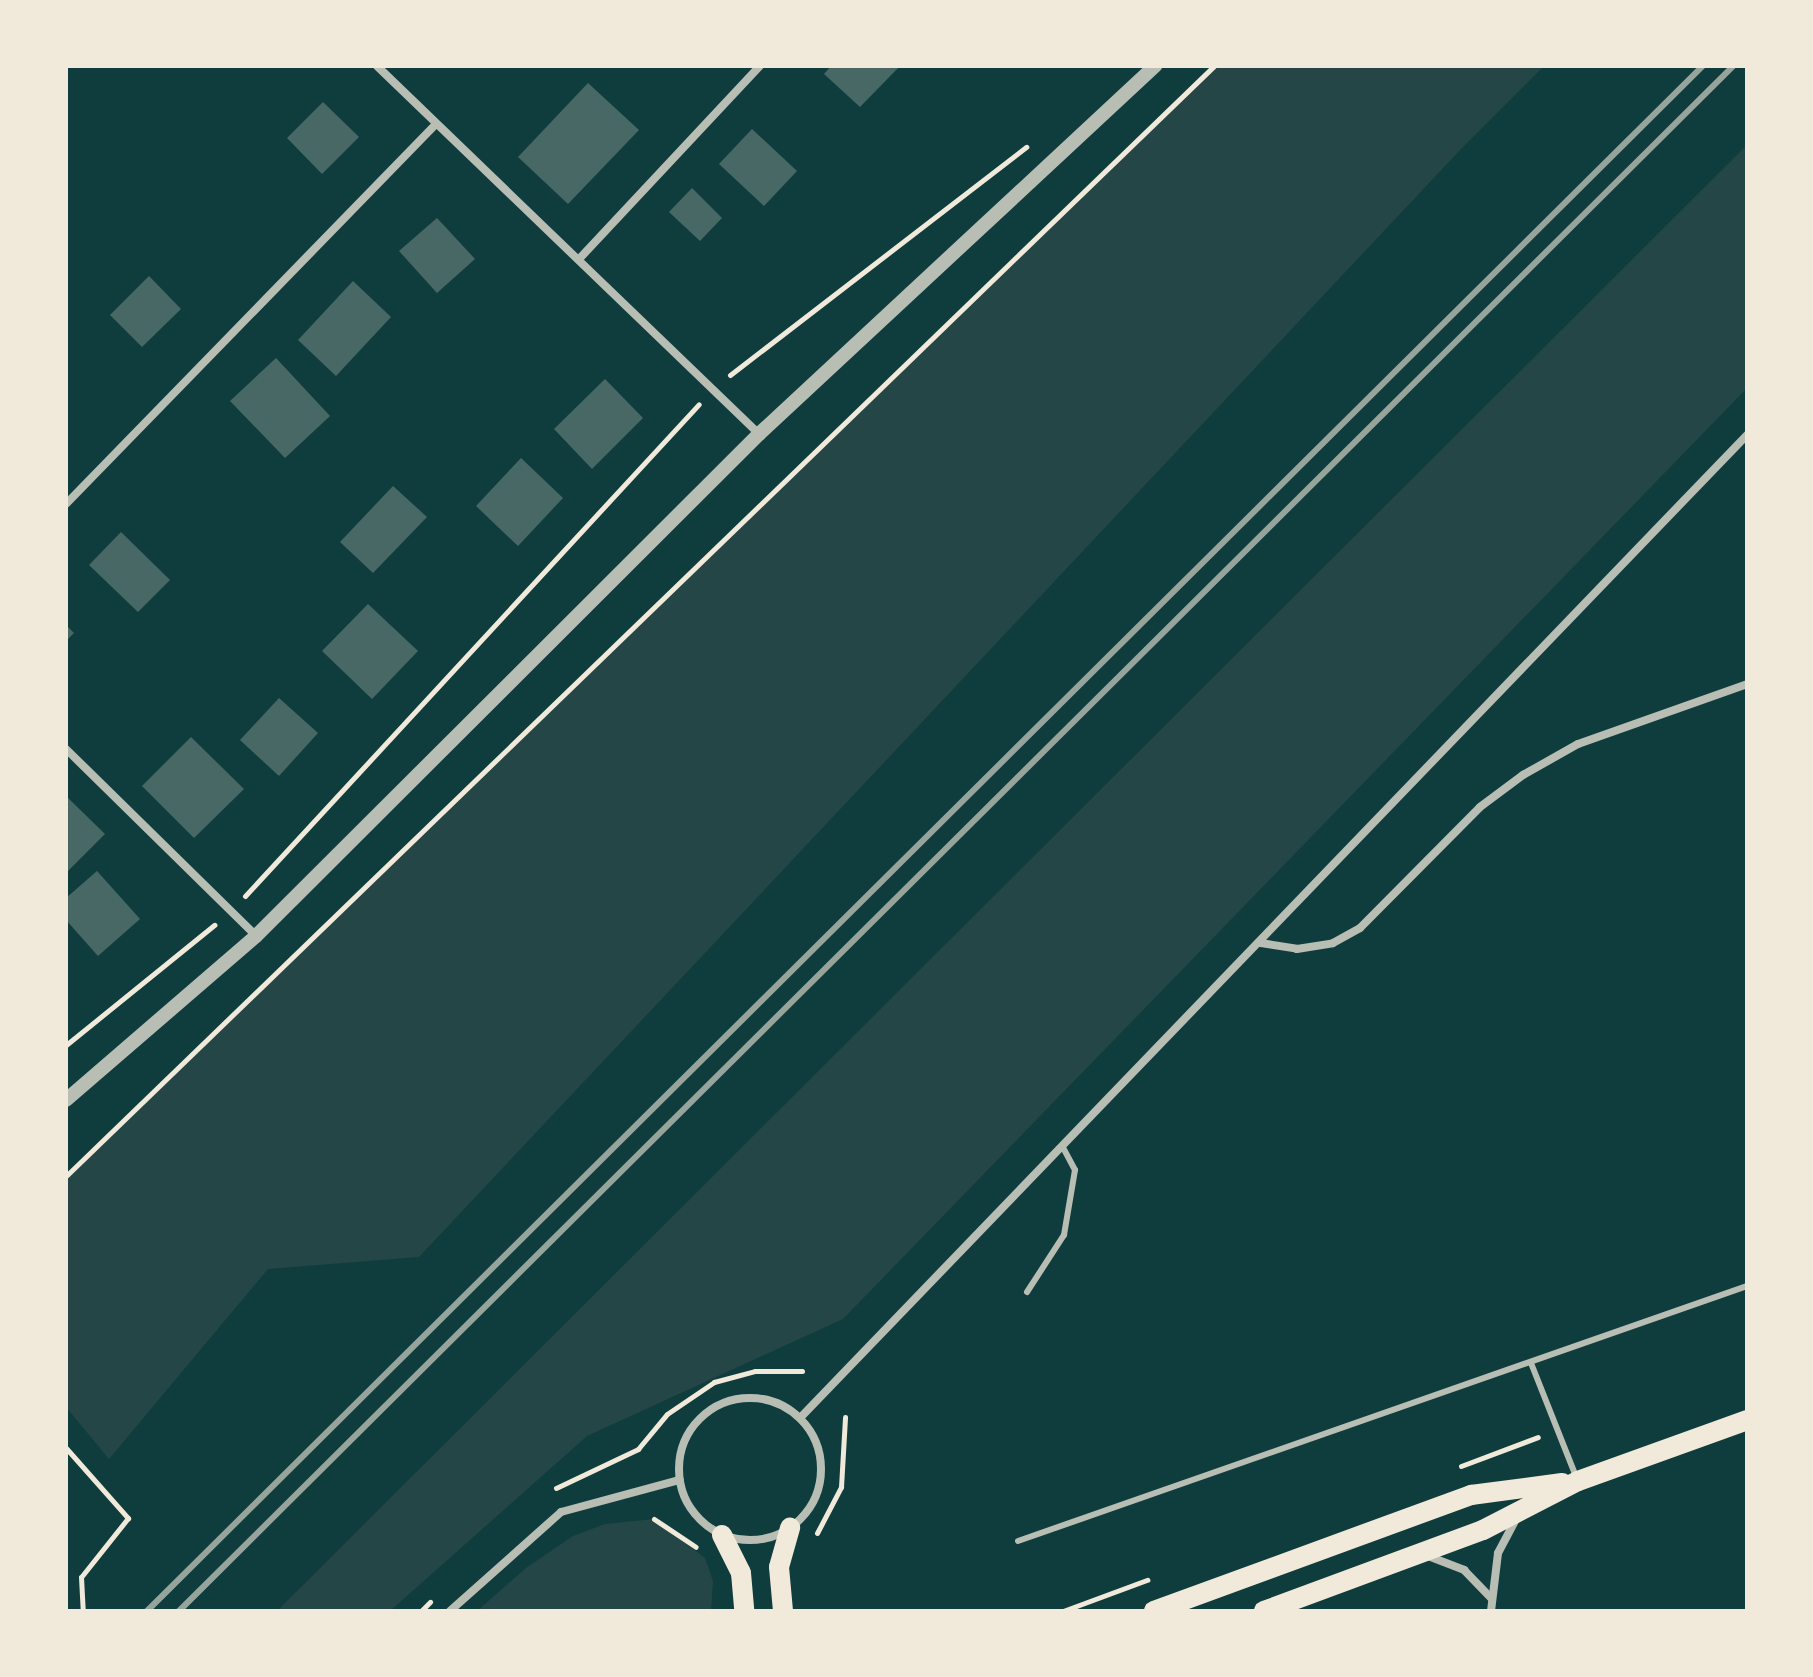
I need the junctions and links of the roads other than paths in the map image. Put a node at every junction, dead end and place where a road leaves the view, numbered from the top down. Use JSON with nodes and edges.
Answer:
{"nodes":[{"id":1,"x":377,"y":66,"type":"edge"},
{"id":2,"x":760,"y":66,"type":"edge"},
{"id":3,"x":1155,"y":66,"type":"edge"},
{"id":4,"x":436,"y":124,"type":"junction"},
{"id":5,"x":581,"y":257,"type":"junction"},
{"id":6,"x":759,"y":434,"type":"junction"},
{"id":7,"x":1747,"y":435,"type":"edge"},
{"id":8,"x":66,"y":504,"type":"edge"},
{"id":9,"x":1747,"y":684,"type":"edge"},
{"id":10,"x":66,"y":749,"type":"edge"},
{"id":11,"x":256,"y":936,"type":"junction"},
{"id":12,"x":1261,"y":943,"type":"junction"},
{"id":13,"x":66,"y":1100,"type":"edge"},
{"id":14,"x":1063,"y":1147,"type":"junction"},
{"id":15,"x":1747,"y":1286,"type":"edge"},
{"id":16,"x":1027,"y":1292,"type":"dead end"},
{"id":17,"x":1531,"y":1363,"type":"junction"},
{"id":18,"x":800,"y":1418,"type":"junction"},
{"id":19,"x":1747,"y":1420,"type":"edge"},
{"id":20,"x":680,"y":1480,"type":"junction"},
{"id":21,"x":1578,"y":1481,"type":"junction"},
{"id":22,"x":1521,"y":1511,"type":"junction"},
{"id":23,"x":790,"y":1528,"type":"junction"},
{"id":24,"x":722,"y":1535,"type":"junction"},
{"id":25,"x":1018,"y":1541,"type":"dead end"},
{"id":26,"x":1417,"y":1555,"type":"junction"},
{"id":27,"x":1492,"y":1599,"type":"junction"},
{"id":28,"x":450,"y":1611,"type":"edge"},
{"id":29,"x":744,"y":1611,"type":"edge"},
{"id":30,"x":783,"y":1611,"type":"edge"},
{"id":31,"x":1154,"y":1611,"type":"edge"},
{"id":32,"x":1264,"y":1611,"type":"edge"},
{"id":33,"x":1490,"y":1611,"type":"edge"}],
"edges":[{"from":1,"to":4,"type":"street"},
{"from":2,"to":5,"type":"street"},
{"from":3,"to":6,"type":"street"},
{"from":4,"to":5,"type":"street"},
{"from":4,"to":8,"type":"street"},
{"from":5,"to":6,"type":"street"},
{"from":6,"to":11,"type":"street"},
{"from":7,"to":12,"type":"street"},
{"from":9,"to":12,"type":"street"},
{"from":10,"to":11,"type":"street"},
{"from":11,"to":13,"type":"street"},
{"from":12,"to":14,"type":"street"},
{"from":14,"to":16,"type":"lane"},
{"from":14,"to":18,"type":"street"},
{"from":15,"to":17,"type":"lane"},
{"from":17,"to":21,"type":"lane"},
{"from":17,"to":25,"type":"lane"},
{"from":18,"to":20,"type":"street"},
{"from":18,"to":23,"type":"street"},
{"from":19,"to":21,"type":"main road"},
{"from":20,"to":24,"type":"street"},
{"from":20,"to":28,"type":"street"},
{"from":21,"to":22,"type":"main road"},
{"from":21,"to":31,"type":"main road"},
{"from":22,"to":26,"type":"main road"},
{"from":22,"to":27,"type":"street"},
{"from":23,"to":24,"type":"street"},
{"from":23,"to":30,"type":"main road"},
{"from":24,"to":29,"type":"main road"},
{"from":26,"to":27,"type":"street"},
{"from":26,"to":32,"type":"main road"},
{"from":27,"to":33,"type":"street"}]}
